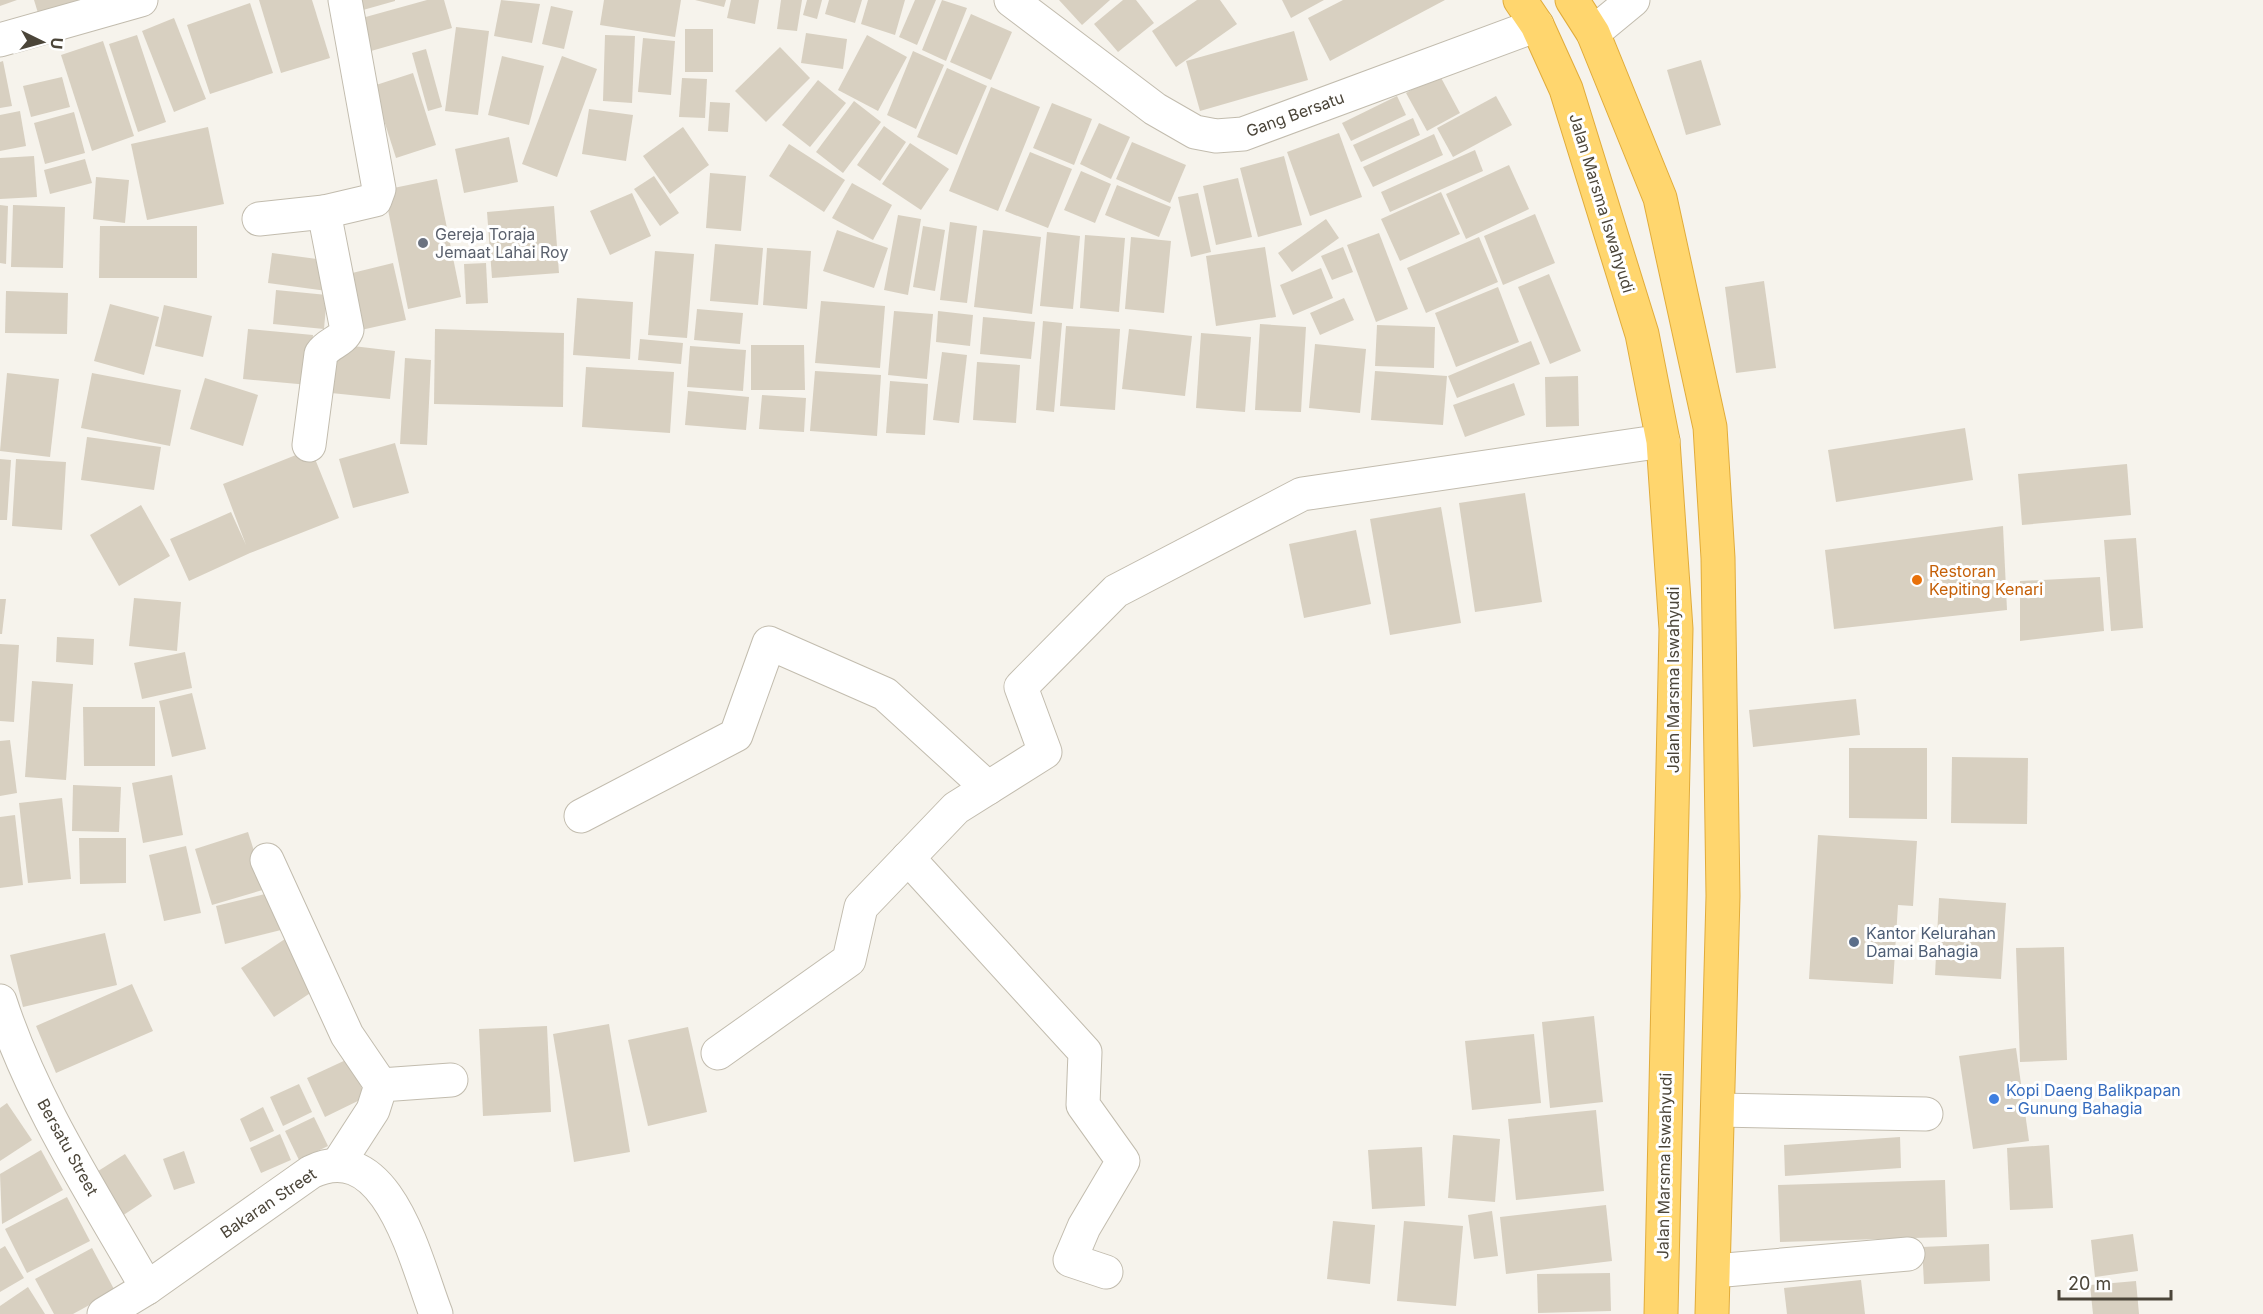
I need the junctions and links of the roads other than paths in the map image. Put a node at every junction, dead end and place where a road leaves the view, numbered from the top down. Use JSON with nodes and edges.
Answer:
{"nodes":[{"id":1,"x":141,"y":0,"type":"edge"},
{"id":2,"x":345,"y":0,"type":"edge"},
{"id":3,"x":1011,"y":0,"type":"edge"},
{"id":4,"x":1572,"y":0,"type":"edge"},
{"id":5,"x":1633,"y":0,"type":"edge"},
{"id":6,"x":1528,"y":13,"type":"edge"},
{"id":7,"x":1593,"y":33,"type":"junction"},
{"id":8,"x":0,"y":40,"type":"edge"},
{"id":9,"x":324,"y":212,"type":"junction"},
{"id":10,"x":260,"y":219,"type":"dead end"},
{"id":11,"x":1664,"y":441,"type":"junction"},
{"id":12,"x":309,"y":445,"type":"dead end"},
{"id":13,"x":988,"y":788,"type":"junction"},
{"id":14,"x":581,"y":816,"type":"dead end"},
{"id":15,"x":908,"y":858,"type":"junction"},
{"id":16,"x":267,"y":860,"type":"dead end"},
{"id":17,"x":0,"y":1001,"type":"edge"},
{"id":18,"x":718,"y":1053,"type":"dead end"},
{"id":19,"x":451,"y":1080,"type":"dead end"},
{"id":20,"x":381,"y":1085,"type":"junction"},
{"id":21,"x":1718,"y":1110,"type":"junction"},
{"id":22,"x":1926,"y":1114,"type":"dead end"},
{"id":23,"x":338,"y":1164,"type":"junction"},
{"id":24,"x":1908,"y":1254,"type":"dead end"},
{"id":25,"x":1714,"y":1271,"type":"junction"},
{"id":26,"x":1106,"y":1272,"type":"dead end"},
{"id":27,"x":147,"y":1288,"type":"junction"},
{"id":28,"x":104,"y":1314,"type":"edge"},
{"id":29,"x":436,"y":1314,"type":"edge"},
{"id":30,"x":1661,"y":1314,"type":"edge"},
{"id":31,"x":1712,"y":1314,"type":"edge"}],
"edges":[{"from":1,"to":8,"type":"street"},
{"from":2,"to":9,"type":"street"},
{"from":3,"to":6,"type":"street","name":"Gang Bersatu"},
{"from":4,"to":7,"type":"highway"},
{"from":5,"to":7,"type":"street"},
{"from":6,"to":11,"type":"highway","name":"Jalan Marsma Iswahyudi"},
{"from":7,"to":21,"type":"highway"},
{"from":9,"to":10,"type":"street"},
{"from":9,"to":12,"type":"street"},
{"from":11,"to":13,"type":"street"},
{"from":11,"to":30,"type":"highway","name":"Jalan Marsma Iswahyudi"},
{"from":13,"to":14,"type":"street"},
{"from":13,"to":15,"type":"street"},
{"from":15,"to":18,"type":"street"},
{"from":15,"to":26,"type":"street"},
{"from":16,"to":20,"type":"street"},
{"from":17,"to":27,"type":"street","name":"Bersatu Street"},
{"from":19,"to":20,"type":"street"},
{"from":20,"to":23,"type":"street"},
{"from":21,"to":22,"type":"street"},
{"from":21,"to":25,"type":"highway"},
{"from":23,"to":27,"type":"street","name":"Bakaran Street"},
{"from":23,"to":29,"type":"street","name":"Bakaran Street"},
{"from":24,"to":25,"type":"street"},
{"from":25,"to":31,"type":"highway"},
{"from":27,"to":28,"type":"street","name":"Bakaran Street"}]}
